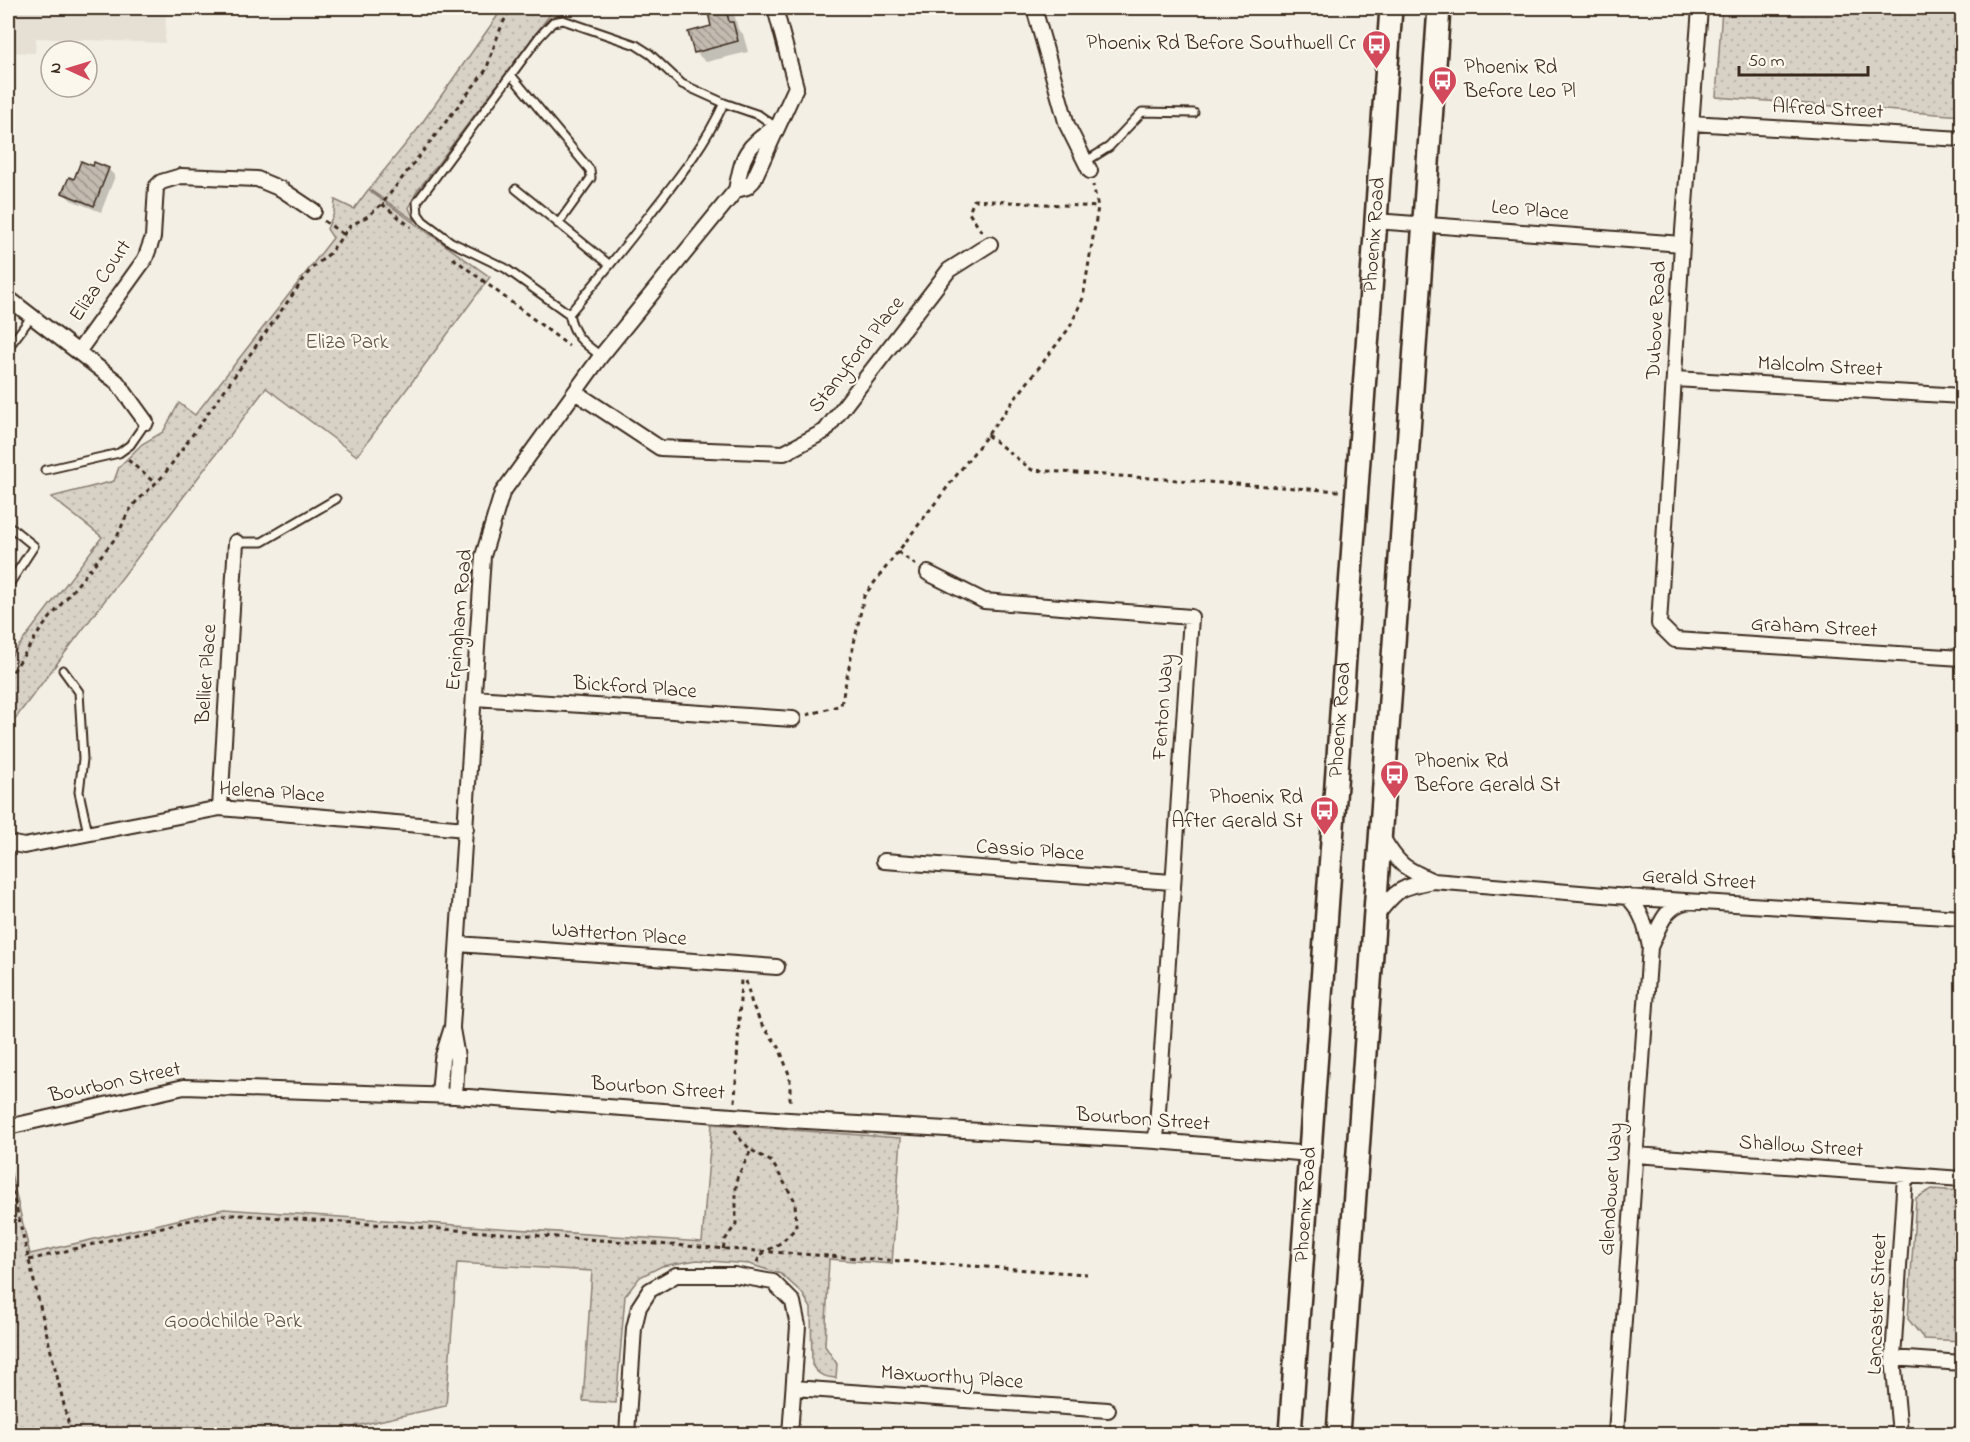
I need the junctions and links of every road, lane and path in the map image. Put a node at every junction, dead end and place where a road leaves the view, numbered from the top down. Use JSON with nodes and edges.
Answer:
{"nodes":[{"id":1,"x":519,"y":8,"type":"edge"},
{"id":2,"x":776,"y":8,"type":"edge"},
{"id":3,"x":1034,"y":8,"type":"edge"},
{"id":4,"x":1392,"y":8,"type":"edge"},
{"id":5,"x":1439,"y":8,"type":"edge"},
{"id":6,"x":1700,"y":8,"type":"edge"},
{"id":7,"x":511,"y":75,"type":"junction"},
{"id":8,"x":724,"y":103,"type":"junction"},
{"id":9,"x":1194,"y":113,"type":"dead end"},
{"id":10,"x":1690,"y":123,"type":"junction"},
{"id":11,"x":777,"y":127,"type":"junction"},
{"id":12,"x":1962,"y":139,"type":"edge"},
{"id":13,"x":1088,"y":166,"type":"junction"},
{"id":14,"x":516,"y":189,"type":"dead end"},
{"id":15,"x":736,"y":190,"type":"junction"},
{"id":16,"x":382,"y":204,"type":"junction"},
{"id":17,"x":1098,"y":207,"type":"junction"},
{"id":18,"x":314,"y":212,"type":"joint"},
{"id":19,"x":1375,"y":221,"type":"junction"},
{"id":20,"x":558,"y":224,"type":"junction"},
{"id":21,"x":1424,"y":224,"type":"junction"},
{"id":22,"x":419,"y":232,"type":"dead end"},
{"id":23,"x":343,"y":234,"type":"junction"},
{"id":24,"x":990,"y":244,"type":"joint"},
{"id":25,"x":1682,"y":244,"type":"junction"},
{"id":26,"x":446,"y":253,"type":"dead end"},
{"id":27,"x":610,"y":265,"type":"junction"},
{"id":28,"x":8,"y":298,"type":"edge"},
{"id":29,"x":569,"y":314,"type":"junction"},
{"id":30,"x":32,"y":316,"type":"junction"},
{"id":31,"x":8,"y":348,"type":"edge"},
{"id":32,"x":78,"y":352,"type":"junction"},
{"id":33,"x":598,"y":361,"type":"junction"},
{"id":34,"x":1675,"y":379,"type":"junction"},
{"id":35,"x":575,"y":392,"type":"junction"},
{"id":36,"x":1962,"y":396,"type":"edge"},
{"id":37,"x":146,"y":422,"type":"joint"},
{"id":38,"x":987,"y":435,"type":"junction"},
{"id":39,"x":119,"y":453,"type":"junction"},
{"id":40,"x":45,"y":470,"type":"dead end"},
{"id":41,"x":156,"y":484,"type":"junction"},
{"id":42,"x":1344,"y":491,"type":"dead end"},
{"id":43,"x":336,"y":499,"type":"dead end"},
{"id":44,"x":8,"y":525,"type":"edge"},
{"id":45,"x":236,"y":542,"type":"joint"},
{"id":46,"x":898,"y":552,"type":"junction"},
{"id":47,"x":928,"y":573,"type":"joint"},
{"id":48,"x":8,"y":586,"type":"edge"},
{"id":49,"x":1667,"y":632,"type":"joint"},
{"id":50,"x":1962,"y":658,"type":"edge"},
{"id":51,"x":63,"y":670,"type":"dead end"},
{"id":52,"x":8,"y":679,"type":"edge"},
{"id":53,"x":474,"y":698,"type":"junction"},
{"id":54,"x":793,"y":719,"type":"joint"},
{"id":55,"x":220,"y":807,"type":"junction"},
{"id":56,"x":466,"y":829,"type":"junction"},
{"id":57,"x":88,"y":833,"type":"junction"},
{"id":58,"x":1381,"y":836,"type":"junction"},
{"id":59,"x":8,"y":843,"type":"edge"},
{"id":60,"x":884,"y":861,"type":"dead end"},
{"id":61,"x":1433,"y":881,"type":"junction"},
{"id":62,"x":1172,"y":882,"type":"junction"},
{"id":63,"x":1626,"y":896,"type":"junction"},
{"id":64,"x":1692,"y":901,"type":"junction"},
{"id":65,"x":1375,"y":917,"type":"junction"},
{"id":66,"x":1962,"y":918,"type":"edge"},
{"id":67,"x":458,"y":945,"type":"junction"},
{"id":68,"x":1650,"y":947,"type":"junction"},
{"id":69,"x":742,"y":964,"type":"junction"},
{"id":70,"x":777,"y":967,"type":"dead end"},
{"id":71,"x":452,"y":1027,"type":"junction"},
{"id":72,"x":439,"y":1095,"type":"junction"},
{"id":73,"x":455,"y":1096,"type":"junction"},
{"id":74,"x":734,"y":1115,"type":"junction"},
{"id":75,"x":789,"y":1120,"type":"junction"},
{"id":76,"x":8,"y":1127,"type":"edge"},
{"id":77,"x":1156,"y":1141,"type":"junction"},
{"id":78,"x":751,"y":1150,"type":"junction"},
{"id":79,"x":1310,"y":1154,"type":"junction"},
{"id":80,"x":1636,"y":1155,"type":"junction"},
{"id":81,"x":8,"y":1174,"type":"edge"},
{"id":82,"x":1905,"y":1176,"type":"junction"},
{"id":83,"x":1962,"y":1179,"type":"edge"},
{"id":84,"x":723,"y":1249,"type":"junction"},
{"id":85,"x":768,"y":1252,"type":"junction"},
{"id":86,"x":29,"y":1260,"type":"junction"},
{"id":87,"x":1087,"y":1274,"type":"dead end"},
{"id":88,"x":751,"y":1278,"type":"junction"},
{"id":89,"x":1893,"y":1358,"type":"junction"},
{"id":90,"x":1962,"y":1363,"type":"edge"},
{"id":91,"x":794,"y":1388,"type":"junction"},
{"id":92,"x":1108,"y":1410,"type":"dead end"},
{"id":93,"x":71,"y":1434,"type":"edge"},
{"id":94,"x":627,"y":1434,"type":"edge"},
{"id":95,"x":790,"y":1434,"type":"edge"},
{"id":96,"x":1290,"y":1434,"type":"edge"},
{"id":97,"x":1338,"y":1434,"type":"edge"},
{"id":98,"x":1616,"y":1434,"type":"edge"},
{"id":99,"x":1900,"y":1434,"type":"edge"}],
"edges":[{"from":1,"to":16,"type":"path"},
{"from":2,"to":11,"type":"street","name":"Erpingham Road"},
{"from":3,"to":13,"type":"street"},
{"from":4,"to":19,"type":"main road","name":"Phoenix Road"},
{"from":5,"to":21,"type":"main road"},
{"from":6,"to":10,"type":"street","name":"Dubove Road"},
{"from":7,"to":8,"type":"lane"},
{"from":7,"to":20,"type":"lane"},
{"from":7,"to":29,"type":"lane"},
{"from":8,"to":11,"type":"lane"},
{"from":8,"to":27,"type":"lane"},
{"from":9,"to":13,"type":"lane"},
{"from":10,"to":12,"type":"street","name":"Alfred Street"},
{"from":10,"to":25,"type":"street","name":"Dubove Road"},
{"from":11,"to":15,"type":"street","name":"Erpingham Road"},
{"from":11,"to":15,"type":"street","name":"Erpingham Road"},
{"from":13,"to":17,"type":"path"},
{"from":14,"to":20,"type":"lane"},
{"from":15,"to":33,"type":"street","name":"Erpingham Road"},
{"from":16,"to":22,"type":"path"},
{"from":16,"to":23,"type":"path"},
{"from":17,"to":24,"type":"path"},
{"from":17,"to":38,"type":"path"},
{"from":18,"to":23,"type":"path"},
{"from":18,"to":32,"type":"street","name":"Eliza Court"},
{"from":19,"to":21,"type":"street","name":"Leo Place"},
{"from":19,"to":79,"type":"main road","name":"Phoenix Road"},
{"from":20,"to":27,"type":"lane"},
{"from":21,"to":25,"type":"street","name":"Leo Place"},
{"from":21,"to":58,"type":"main road"},
{"from":23,"to":41,"type":"path"},
{"from":24,"to":35,"type":"street","name":"Stanyford Place"},
{"from":25,"to":34,"type":"street","name":"Dubove Road"},
{"from":26,"to":33,"type":"path"},
{"from":27,"to":29,"type":"lane"},
{"from":28,"to":30,"type":"street"},
{"from":29,"to":33,"type":"lane"},
{"from":30,"to":31,"type":"lane"},
{"from":30,"to":32,"type":"street"},
{"from":32,"to":37,"type":"street"},
{"from":33,"to":35,"type":"street","name":"Erpingham Road"},
{"from":34,"to":36,"type":"street","name":"Malcolm Street"},
{"from":34,"to":49,"type":"street","name":"Dubove Road"},
{"from":35,"to":53,"type":"street","name":"Erpingham Road"},
{"from":37,"to":39,"type":"lane"},
{"from":38,"to":42,"type":"path"},
{"from":38,"to":46,"type":"path"},
{"from":39,"to":40,"type":"lane"},
{"from":39,"to":41,"type":"path"},
{"from":41,"to":52,"type":"path"},
{"from":43,"to":45,"type":"lane"},
{"from":44,"to":48,"type":"lane"},
{"from":45,"to":55,"type":"street","name":"Bellier Place"},
{"from":46,"to":47,"type":"path"},
{"from":46,"to":54,"type":"path"},
{"from":47,"to":62,"type":"street","name":"Fenton Way"},
{"from":49,"to":50,"type":"street","name":"Graham Street"},
{"from":51,"to":57,"type":"lane"},
{"from":53,"to":54,"type":"street","name":"Bickford Place"},
{"from":53,"to":56,"type":"street","name":"Erpingham Road"},
{"from":55,"to":56,"type":"street","name":"Helena Place"},
{"from":55,"to":57,"type":"street","name":"Helena Place"},
{"from":56,"to":67,"type":"street","name":"Erpingham Road"},
{"from":57,"to":59,"type":"street","name":"Helena Place"},
{"from":58,"to":61,"type":"street","name":"Gerald Street"},
{"from":58,"to":65,"type":"main road"},
{"from":60,"to":62,"type":"street","name":"Cassio Place"},
{"from":61,"to":63,"type":"street","name":"Gerald Street"},
{"from":61,"to":65,"type":"street","name":"Gerald Street"},
{"from":62,"to":77,"type":"street","name":"Fenton Way"},
{"from":63,"to":64,"type":"street","name":"Gerald Street"},
{"from":63,"to":68,"type":"street","name":"Glendower Way"},
{"from":64,"to":66,"type":"street","name":"Gerald Street"},
{"from":64,"to":68,"type":"street","name":"Glendower Way"},
{"from":65,"to":97,"type":"main road"},
{"from":67,"to":69,"type":"street","name":"Watterton Place"},
{"from":67,"to":71,"type":"street","name":"Erpingham Road"},
{"from":68,"to":80,"type":"street","name":"Glendower Way"},
{"from":69,"to":70,"type":"street","name":"Watterton Place"},
{"from":69,"to":74,"type":"path"},
{"from":69,"to":75,"type":"path"},
{"from":71,"to":72,"type":"street","name":"Erpingham Road"},
{"from":71,"to":73,"type":"street","name":"Erpingham Road"},
{"from":72,"to":73,"type":"street","name":"Bourbon Street"},
{"from":72,"to":76,"type":"street","name":"Bourbon Street"},
{"from":73,"to":74,"type":"street","name":"Bourbon Street"},
{"from":74,"to":75,"type":"street","name":"Bourbon Street"},
{"from":74,"to":78,"type":"path"},
{"from":75,"to":77,"type":"street","name":"Bourbon Street"},
{"from":77,"to":79,"type":"street","name":"Bourbon Street"},
{"from":78,"to":84,"type":"path"},
{"from":78,"to":85,"type":"path"},
{"from":79,"to":96,"type":"main road","name":"Phoenix Road"},
{"from":80,"to":82,"type":"street","name":"Shallow Street"},
{"from":80,"to":98,"type":"street","name":"Glendower Way"},
{"from":81,"to":86,"type":"path"},
{"from":82,"to":83,"type":"street","name":"Shallow Street"},
{"from":82,"to":89,"type":"street","name":"Lancaster Street"},
{"from":84,"to":85,"type":"path"},
{"from":84,"to":86,"type":"path"},
{"from":85,"to":87,"type":"path"},
{"from":85,"to":88,"type":"path"},
{"from":86,"to":93,"type":"path"},
{"from":88,"to":91,"type":"street"},
{"from":88,"to":94,"type":"street"},
{"from":89,"to":90,"type":"street"},
{"from":89,"to":99,"type":"street","name":"Lancaster Street"},
{"from":91,"to":92,"type":"street","name":"Maxworthy Place"},
{"from":91,"to":95,"type":"street"}]}
